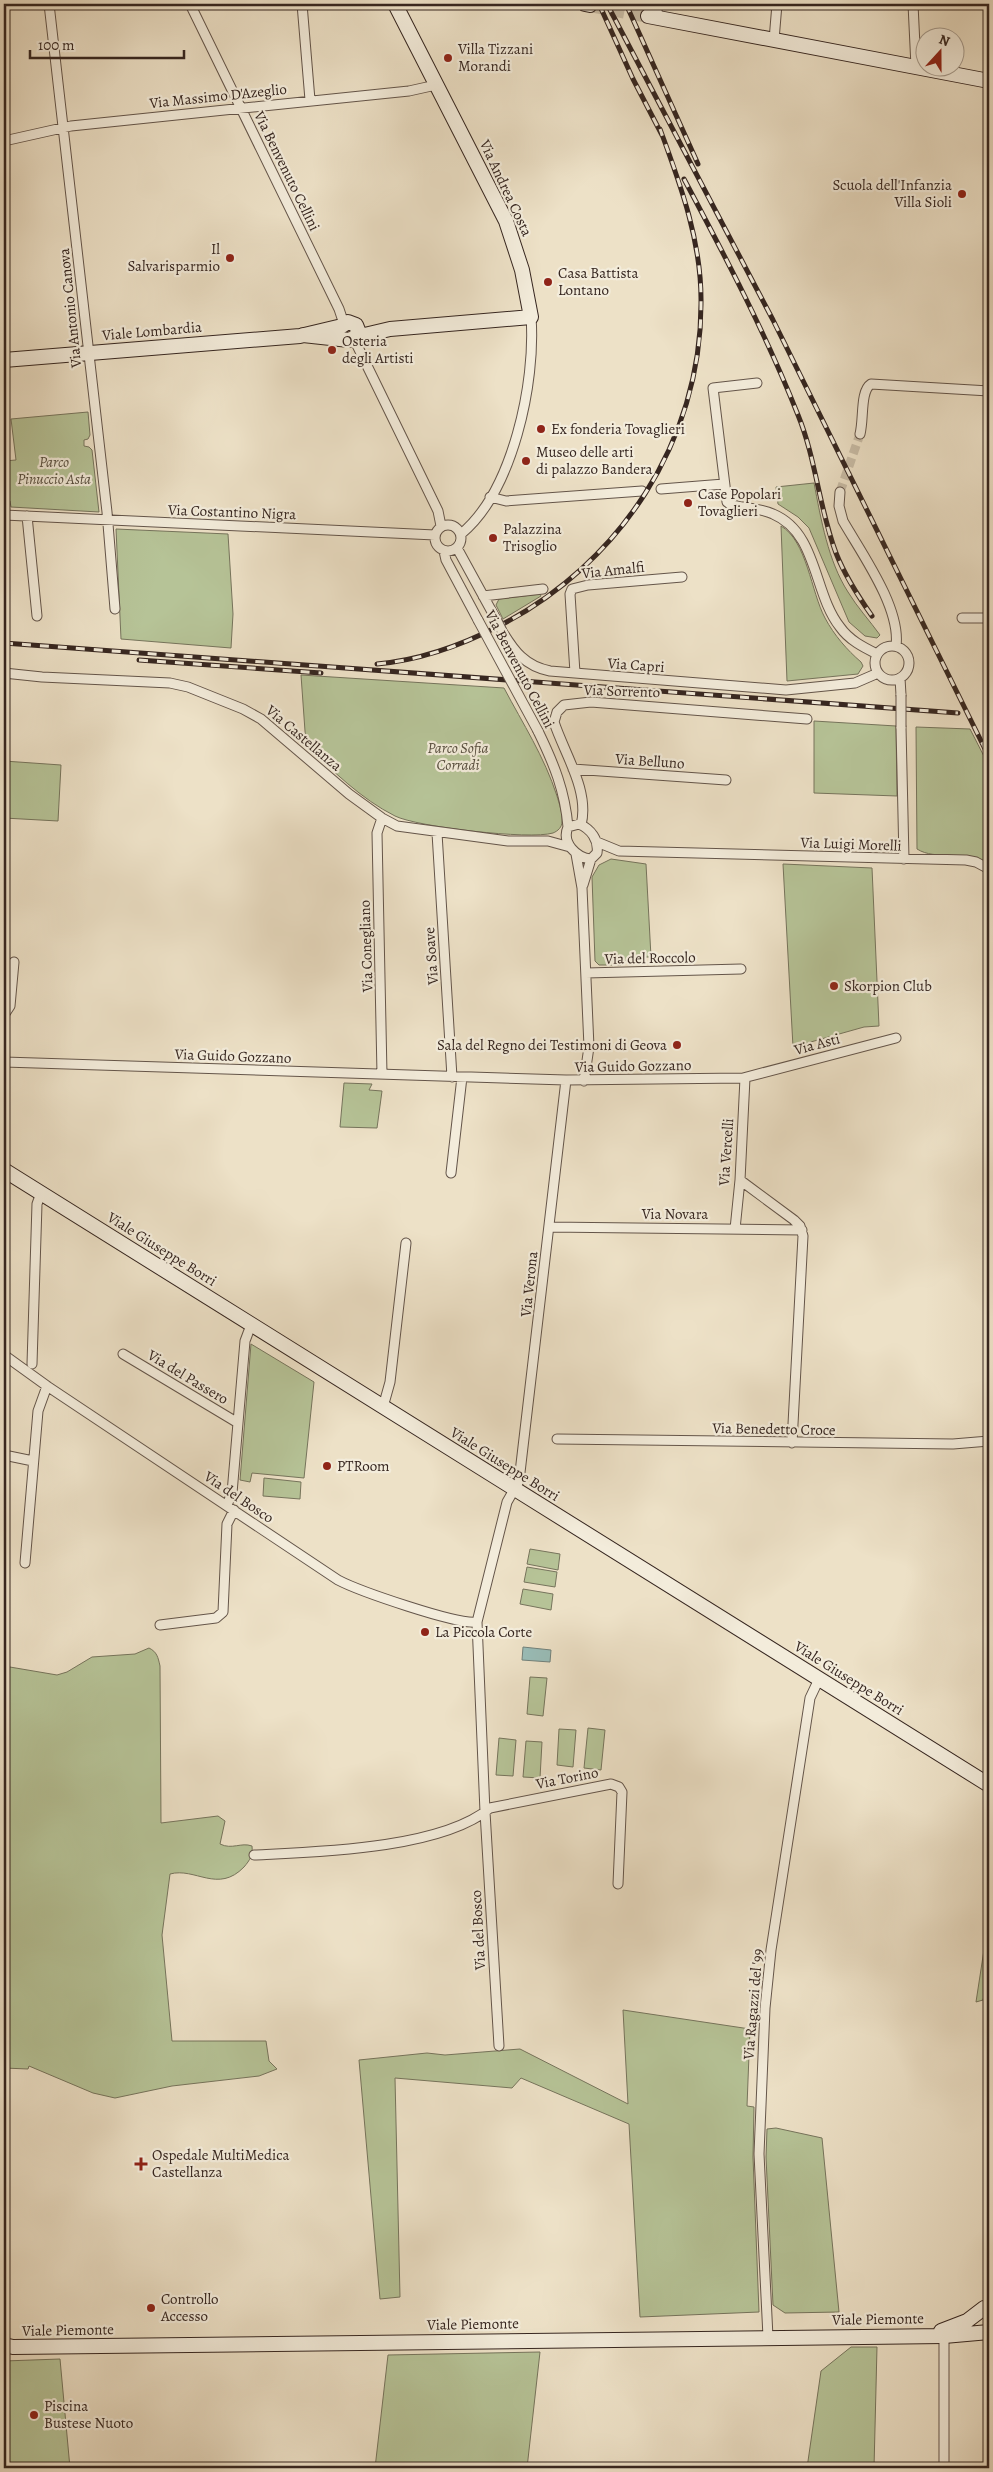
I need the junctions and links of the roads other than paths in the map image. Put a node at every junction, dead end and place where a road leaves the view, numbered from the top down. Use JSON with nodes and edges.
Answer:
{"nodes":[{"id":1,"x":50,"y":4,"type":"edge"},
{"id":2,"x":190,"y":4,"type":"edge"},
{"id":3,"x":302,"y":4,"type":"edge"},
{"id":4,"x":395,"y":4,"type":"edge"},
{"id":5,"x":777,"y":4,"type":"edge"},
{"id":6,"x":913,"y":4,"type":"edge"},
{"id":7,"x":654,"y":12,"type":"tunnel mouth"},
{"id":8,"x":774,"y":40,"type":"junction"},
{"id":9,"x":916,"y":67,"type":"joint"},
{"id":10,"x":966,"y":77,"type":"edge"},
{"id":11,"x":989,"y":81,"type":"edge"},
{"id":12,"x":436,"y":85,"type":"junction"},
{"id":13,"x":310,"y":100,"type":"junction"},
{"id":14,"x":242,"y":108,"type":"junction"},
{"id":15,"x":64,"y":127,"type":"junction"},
{"id":16,"x":4,"y":140,"type":"edge"},
{"id":17,"x":532,"y":317,"type":"junction"},
{"id":18,"x":349,"y":331,"type":"junction"},
{"id":19,"x":89,"y":353,"type":"junction"},
{"id":20,"x":4,"y":360,"type":"edge"},
{"id":21,"x":757,"y":383,"type":"dead end"},
{"id":22,"x":989,"y":391,"type":"edge"},
{"id":23,"x":860,"y":434,"type":"tunnel mouth"},
{"id":24,"x":724,"y":484,"type":"junction"},
{"id":25,"x":661,"y":489,"type":"dead end"},
{"id":26,"x":642,"y":491,"type":"dead end"},
{"id":27,"x":840,"y":492,"type":"tunnel mouth"},
{"id":28,"x":490,"y":497,"type":"junction"},
{"id":29,"x":4,"y":515,"type":"edge"},
{"id":30,"x":27,"y":516,"type":"junction"},
{"id":31,"x":108,"y":521,"type":"junction"},
{"id":32,"x":441,"y":526,"type":"junction"},
{"id":33,"x":461,"y":534,"type":"junction"},
{"id":34,"x":435,"y":535,"type":"junction"},
{"id":35,"x":456,"y":548,"type":"junction"},
{"id":36,"x":444,"y":550,"type":"junction"},
{"id":37,"x":682,"y":577,"type":"dead end"},
{"id":38,"x":543,"y":588,"type":"dead end"},
{"id":39,"x":483,"y":596,"type":"junction"},
{"id":40,"x":115,"y":609,"type":"dead end"},
{"id":41,"x":36,"y":616,"type":"dead end"},
{"id":42,"x":962,"y":618,"type":"dead end"},
{"id":43,"x":989,"y":618,"type":"edge"},
{"id":44,"x":896,"y":646,"type":"junction"},
{"id":45,"x":877,"y":654,"type":"junction"},
{"id":46,"x":4,"y":673,"type":"edge"},
{"id":47,"x":575,"y":673,"type":"junction"},
{"id":48,"x":878,"y":673,"type":"junction"},
{"id":49,"x":900,"y":678,"type":"junction"},
{"id":50,"x":807,"y":719,"type":"dead end"},
{"id":51,"x":573,"y":769,"type":"junction"},
{"id":52,"x":726,"y":780,"type":"dead end"},
{"id":53,"x":566,"y":802,"type":"junction"},
{"id":54,"x":382,"y":818,"type":"junction"},
{"id":55,"x":580,"y":824,"type":"junction"},
{"id":56,"x":567,"y":830,"type":"junction"},
{"id":57,"x":437,"y":833,"type":"junction"},
{"id":58,"x":548,"y":841,"type":"junction"},
{"id":59,"x":597,"y":842,"type":"junction"},
{"id":60,"x":573,"y":850,"type":"junction"},
{"id":61,"x":619,"y":851,"type":"junction"},
{"id":62,"x":594,"y":858,"type":"junction"},
{"id":63,"x":904,"y":859,"type":"junction"},
{"id":64,"x":989,"y":870,"type":"edge"},
{"id":65,"x":582,"y":888,"type":"junction"},
{"id":66,"x":14,"y":962,"type":"dead end"},
{"id":67,"x":740,"y":970,"type":"dead end"},
{"id":68,"x":586,"y":973,"type":"junction"},
{"id":69,"x":4,"y":1015,"type":"edge"},
{"id":70,"x":896,"y":1038,"type":"dead end"},
{"id":71,"x":4,"y":1062,"type":"edge"},
{"id":72,"x":382,"y":1074,"type":"junction"},
{"id":73,"x":457,"y":1077,"type":"junction"},
{"id":74,"x":745,"y":1078,"type":"junction"},
{"id":75,"x":566,"y":1080,"type":"junction"},
{"id":76,"x":584,"y":1081,"type":"junction"},
{"id":77,"x":4,"y":1170,"type":"edge"},
{"id":78,"x":451,"y":1173,"type":"dead end"},
{"id":79,"x":740,"y":1180,"type":"junction"},
{"id":80,"x":42,"y":1194,"type":"junction"},
{"id":81,"x":549,"y":1227,"type":"junction"},
{"id":82,"x":735,"y":1229,"type":"junction"},
{"id":83,"x":802,"y":1230,"type":"junction"},
{"id":84,"x":406,"y":1243,"type":"dead end"},
{"id":85,"x":251,"y":1325,"type":"junction"},
{"id":86,"x":123,"y":1354,"type":"dead end"},
{"id":87,"x":4,"y":1355,"type":"edge"},
{"id":88,"x":32,"y":1364,"type":"dead end"},
{"id":89,"x":47,"y":1386,"type":"junction"},
{"id":90,"x":383,"y":1407,"type":"junction"},
{"id":91,"x":238,"y":1424,"type":"junction"},
{"id":92,"x":557,"y":1439,"type":"dead end"},
{"id":93,"x":989,"y":1441,"type":"edge"},
{"id":94,"x":792,"y":1444,"type":"junction"},
{"id":95,"x":4,"y":1455,"type":"edge"},
{"id":96,"x":33,"y":1461,"type":"junction"},
{"id":97,"x":516,"y":1490,"type":"junction"},
{"id":98,"x":231,"y":1508,"type":"junction"},
{"id":99,"x":25,"y":1564,"type":"dead end"},
{"id":100,"x":478,"y":1622,"type":"junction"},
{"id":101,"x":160,"y":1625,"type":"dead end"},
{"id":102,"x":819,"y":1679,"type":"junction"},
{"id":103,"x":989,"y":1785,"type":"edge"},
{"id":104,"x":485,"y":1812,"type":"junction"},
{"id":105,"x":254,"y":1855,"type":"dead end"},
{"id":106,"x":618,"y":1884,"type":"dead end"},
{"id":107,"x":499,"y":2046,"type":"dead end"},
{"id":108,"x":987,"y":2305,"type":"edge"},
{"id":109,"x":989,"y":2331,"type":"edge"},
{"id":110,"x":938,"y":2335,"type":"junction"},
{"id":111,"x":768,"y":2337,"type":"junction"},
{"id":112,"x":7,"y":2347,"type":"edge"},
{"id":113,"x":944,"y":2468,"type":"edge"}],
"edges":[{"from":1,"to":15,"type":"street","name":"Via Antonio Canova"},
{"from":2,"to":14,"type":"street","name":"Via Benvenuto Cellini"},
{"from":3,"to":13,"type":"street"},
{"from":4,"to":12,"type":"street","name":"Via Andrea Costa"},
{"from":5,"to":8,"type":"street"},
{"from":6,"to":9,"type":"street"},
{"from":7,"to":8,"type":"street"},
{"from":8,"to":9,"type":"street"},
{"from":10,"to":11,"type":"street"},
{"from":12,"to":13,"type":"street","name":"Via Massimo D'Azeglio"},
{"from":12,"to":17,"type":"street","name":"Via Andrea Costa"},
{"from":13,"to":14,"type":"street","name":"Via Massimo D'Azeglio"},
{"from":14,"to":15,"type":"street","name":"Via Massimo D'Azeglio"},
{"from":14,"to":18,"type":"street","name":"Via Benvenuto Cellini"},
{"from":15,"to":16,"type":"street","name":"Via Massimo D'Azeglio"},
{"from":15,"to":19,"type":"street","name":"Via Antonio Canova"},
{"from":17,"to":18,"type":"street","name":"Viale Lombardia"},
{"from":17,"to":28,"type":"street","name":"Via Andrea Costa"},
{"from":18,"to":19,"type":"street","name":"Viale Lombardia"},
{"from":18,"to":32,"type":"street","name":"Via Benvenuto Cellini"},
{"from":19,"to":20,"type":"street","name":"Viale Lombardia"},
{"from":19,"to":31,"type":"street","name":"Via Antonio Canova"},
{"from":21,"to":24,"type":"street"},
{"from":22,"to":23,"type":"street"},
{"from":24,"to":25,"type":"street"},
{"from":24,"to":45,"type":"street"},
{"from":26,"to":28,"type":"street"},
{"from":27,"to":44,"type":"street"},
{"from":28,"to":33,"type":"street","name":"Via Andrea Costa"},
{"from":29,"to":30,"type":"street","name":"Via Costantino Nigra"},
{"from":30,"to":31,"type":"street","name":"Via Costantino Nigra"},
{"from":30,"to":41,"type":"street"},
{"from":31,"to":34,"type":"street","name":"Via Costantino Nigra"},
{"from":31,"to":40,"type":"street","name":"Via Antonio Canova"},
{"from":32,"to":33,"type":"street"},
{"from":32,"to":34,"type":"street"},
{"from":33,"to":35,"type":"street"},
{"from":34,"to":36,"type":"street"},
{"from":35,"to":36,"type":"street"},
{"from":35,"to":39,"type":"street","name":"Via Capri"},
{"from":36,"to":53,"type":"street","name":"Via Benvenuto Cellini","bridge":true},
{"from":37,"to":47,"type":"street","name":"Via Amalfi"},
{"from":38,"to":39,"type":"street"},
{"from":39,"to":47,"type":"street","name":"Via Capri","bridge":true},
{"from":42,"to":43,"type":"street"},
{"from":44,"to":45,"type":"street"},
{"from":44,"to":49,"type":"street"},
{"from":45,"to":48,"type":"street"},
{"from":46,"to":54,"type":"street","name":"Via Castellanza"},
{"from":47,"to":48,"type":"street","name":"Via Capri"},
{"from":48,"to":49,"type":"street"},
{"from":49,"to":63,"type":"street","bridge":true},
{"from":50,"to":51,"type":"street","name":"Via Sorrento"},
{"from":51,"to":52,"type":"street","name":"Via Belluno"},
{"from":51,"to":55,"type":"street","name":"Via Sorrento"},
{"from":53,"to":55,"type":"street","name":"Via Benvenuto Cellini"},
{"from":53,"to":56,"type":"street","name":"Via Benvenuto Cellini"},
{"from":54,"to":57,"type":"street","name":"Via Castellanza"},
{"from":54,"to":72,"type":"street","name":"Via Conegliano"},
{"from":55,"to":56,"type":"street","name":"Via Castellanza"},
{"from":55,"to":59,"type":"street","name":"Via Benvenuto Cellini"},
{"from":56,"to":58,"type":"street","name":"Via Castellanza"},
{"from":56,"to":60,"type":"street","name":"Via Benvenuto Cellini"},
{"from":57,"to":58,"type":"street","name":"Via Castellanza"},
{"from":57,"to":73,"type":"street","name":"Via Soave"},
{"from":58,"to":60,"type":"street","name":"Via Castellanza"},
{"from":59,"to":61,"type":"street"},
{"from":59,"to":62,"type":"street","name":"Via del Roccolo"},
{"from":60,"to":62,"type":"street","name":"Via Castellanza"},
{"from":60,"to":65,"type":"street","name":"Via del Roccolo"},
{"from":61,"to":62,"type":"street"},
{"from":61,"to":63,"type":"street","name":"Via Luigi Morelli"},
{"from":62,"to":65,"type":"street","name":"Via del Roccolo"},
{"from":63,"to":64,"type":"street","name":"Via Luigi Morelli"},
{"from":65,"to":68,"type":"street","name":"Via del Roccolo"},
{"from":66,"to":69,"type":"street"},
{"from":67,"to":68,"type":"street","name":"Via del Roccolo"},
{"from":68,"to":76,"type":"street"},
{"from":70,"to":74,"type":"street","name":"Via Asti"},
{"from":71,"to":72,"type":"street","name":"Via Guido Gozzano"},
{"from":72,"to":73,"type":"street","name":"Via Guido Gozzano"},
{"from":73,"to":75,"type":"street","name":"Via Guido Gozzano"},
{"from":73,"to":78,"type":"street"},
{"from":74,"to":76,"type":"street","name":"Via Guido Gozzano"},
{"from":74,"to":79,"type":"street","name":"Via Vercelli"},
{"from":75,"to":76,"type":"street","name":"Via Guido Gozzano"},
{"from":75,"to":81,"type":"street","name":"Via Verona"},
{"from":77,"to":80,"type":"street","name":"Viale Giuseppe Borri"},
{"from":79,"to":82,"type":"street","name":"Via Vercelli"},
{"from":79,"to":83,"type":"street"},
{"from":80,"to":85,"type":"street","name":"Viale Giuseppe Borri"},
{"from":80,"to":88,"type":"street"},
{"from":81,"to":82,"type":"street","name":"Via Novara"},
{"from":81,"to":97,"type":"street","name":"Via Verona"},
{"from":82,"to":83,"type":"street","name":"Via Novara"},
{"from":83,"to":94,"type":"street"},
{"from":84,"to":90,"type":"street"},
{"from":85,"to":90,"type":"street","name":"Viale Giuseppe Borri"},
{"from":85,"to":91,"type":"street","name":"Via del Passero"},
{"from":86,"to":91,"type":"street","name":"Via del Passero"},
{"from":87,"to":89,"type":"street","name":"Via del Bosco"},
{"from":89,"to":96,"type":"street"},
{"from":89,"to":98,"type":"street","name":"Via del Bosco"},
{"from":90,"to":97,"type":"street","name":"Viale Giuseppe Borri"},
{"from":91,"to":98,"type":"street","name":"Via del Passero"},
{"from":92,"to":94,"type":"street","name":"Via Benedetto Croce"},
{"from":93,"to":94,"type":"street","name":"Via Benedetto Croce"},
{"from":95,"to":96,"type":"street"},
{"from":96,"to":99,"type":"street"},
{"from":97,"to":100,"type":"street","name":"Via del Bosco"},
{"from":97,"to":102,"type":"street","name":"Viale Giuseppe Borri"},
{"from":98,"to":100,"type":"street","name":"Via del Bosco"},
{"from":98,"to":101,"type":"street"},
{"from":100,"to":104,"type":"street","name":"Via del Bosco"},
{"from":102,"to":103,"type":"street","name":"Viale Giuseppe Borri"},
{"from":102,"to":111,"type":"street","name":"Via Ragazzi del '99"},
{"from":104,"to":105,"type":"street"},
{"from":104,"to":106,"type":"street","name":"Via Torino"},
{"from":104,"to":107,"type":"street","name":"Via del Bosco"},
{"from":108,"to":109,"type":"street"},
{"from":108,"to":110,"type":"street","name":"Viale Piemonte"},
{"from":109,"to":110,"type":"street","name":"Viale Piemonte"},
{"from":110,"to":111,"type":"street","name":"Viale Piemonte"},
{"from":110,"to":113,"type":"street"},
{"from":111,"to":112,"type":"street","name":"Viale Piemonte"}]}
